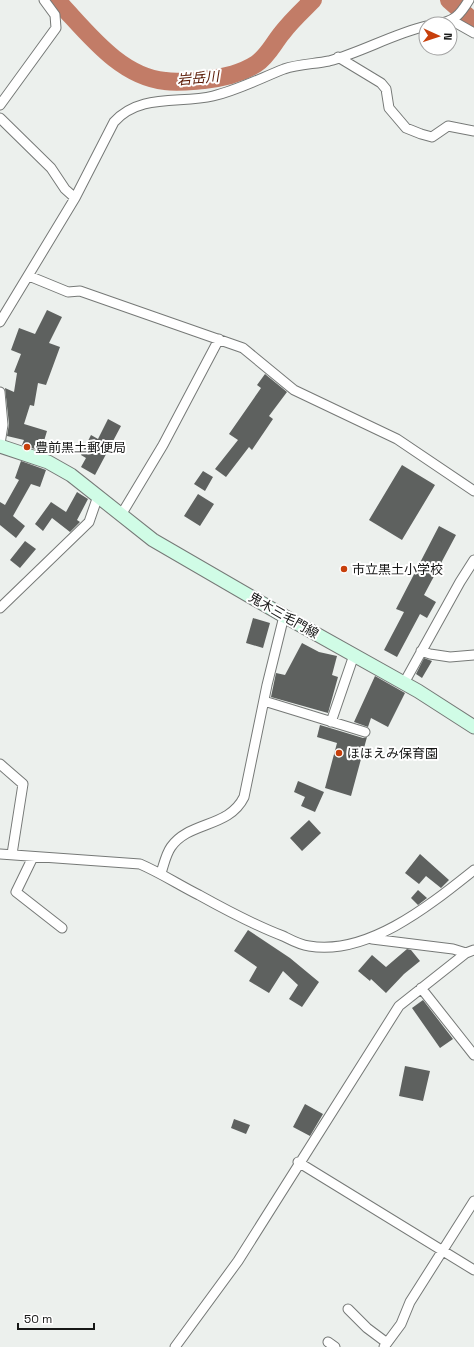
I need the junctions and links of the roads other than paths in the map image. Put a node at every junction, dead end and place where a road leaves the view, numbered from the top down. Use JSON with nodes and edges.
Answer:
{"nodes":[{"id":1,"x":44,"y":0,"type":"edge"},
{"id":2,"x":469,"y":0,"type":"edge"},
{"id":3,"x":455,"y":16,"type":"edge"},
{"id":4,"x":458,"y":24,"type":"edge"},
{"id":5,"x":418,"y":28,"type":"edge"},
{"id":6,"x":473,"y":32,"type":"edge"},
{"id":7,"x":338,"y":57,"type":"junction"},
{"id":8,"x":0,"y":105,"type":"edge"},
{"id":9,"x":0,"y":118,"type":"edge"},
{"id":10,"x":474,"y":131,"type":"edge"},
{"id":11,"x":75,"y":198,"type":"junction"},
{"id":12,"x":29,"y":276,"type":"junction"},
{"id":13,"x":0,"y":322,"type":"edge"},
{"id":14,"x":219,"y":339,"type":"junction"},
{"id":15,"x":0,"y":392,"type":"edge"},
{"id":16,"x":1,"y":447,"type":"edge"},
{"id":17,"x":474,"y":491,"type":"edge"},
{"id":18,"x":98,"y":496,"type":"junction"},
{"id":19,"x":120,"y":515,"type":"junction"},
{"id":20,"x":474,"y":560,"type":"edge"},
{"id":21,"x":0,"y":608,"type":"edge"},
{"id":22,"x":284,"y":616,"type":"junction"},
{"id":23,"x":421,"y":651,"type":"junction"},
{"id":24,"x":354,"y":655,"type":"junction"},
{"id":25,"x":474,"y":655,"type":"edge"},
{"id":26,"x":404,"y":682,"type":"junction"},
{"id":27,"x":264,"y":701,"type":"junction"},
{"id":28,"x":331,"y":722,"type":"junction"},
{"id":29,"x":474,"y":727,"type":"edge"},
{"id":30,"x":365,"y":732,"type":"dead end"},
{"id":31,"x":0,"y":764,"type":"edge"},
{"id":32,"x":0,"y":854,"type":"edge"},
{"id":33,"x":12,"y":854,"type":"junction"},
{"id":34,"x":33,"y":857,"type":"junction"},
{"id":35,"x":474,"y":870,"type":"edge"},
{"id":36,"x":161,"y":873,"type":"junction"},
{"id":37,"x":62,"y":928,"type":"dead end"},
{"id":38,"x":372,"y":939,"type":"junction"},
{"id":39,"x":470,"y":951,"type":"edge"},
{"id":40,"x":421,"y":988,"type":"junction"},
{"id":41,"x":474,"y":1055,"type":"edge"},
{"id":42,"x":298,"y":1162,"type":"junction"},
{"id":43,"x":474,"y":1201,"type":"edge"},
{"id":44,"x":443,"y":1251,"type":"junction"},
{"id":45,"x":474,"y":1270,"type":"edge"},
{"id":46,"x":348,"y":1309,"type":"dead end"},
{"id":47,"x":386,"y":1345,"type":"edge"},
{"id":48,"x":175,"y":1347,"type":"edge"}],
"edges":[{"from":1,"to":8,"type":"street"},
{"from":2,"to":3,"type":"street"},
{"from":4,"to":6,"type":"street"},
{"from":5,"to":7,"type":"street"},
{"from":7,"to":10,"type":"street"},
{"from":7,"to":11,"type":"street"},
{"from":9,"to":11,"type":"street"},
{"from":11,"to":12,"type":"street"},
{"from":12,"to":13,"type":"street"},
{"from":12,"to":14,"type":"street"},
{"from":14,"to":17,"type":"street"},
{"from":14,"to":19,"type":"street"},
{"from":15,"to":16,"type":"street"},
{"from":16,"to":18,"type":"main road","name":"鬼木三毛門線"},
{"from":18,"to":19,"type":"main road","name":"鬼木三毛門線"},
{"from":18,"to":21,"type":"street"},
{"from":19,"to":22,"type":"main road","name":"鬼木三毛門線"},
{"from":20,"to":23,"type":"street"},
{"from":22,"to":24,"type":"main road","name":"鬼木三毛門線"},
{"from":22,"to":27,"type":"street"},
{"from":23,"to":25,"type":"street"},
{"from":23,"to":26,"type":"street"},
{"from":24,"to":26,"type":"main road","name":"鬼木三毛門線"},
{"from":24,"to":28,"type":"street"},
{"from":26,"to":29,"type":"main road","name":"鬼木三毛門線"},
{"from":27,"to":28,"type":"street"},
{"from":27,"to":36,"type":"street"},
{"from":28,"to":30,"type":"street"},
{"from":31,"to":33,"type":"street"},
{"from":32,"to":33,"type":"street"},
{"from":33,"to":34,"type":"street"},
{"from":34,"to":36,"type":"street"},
{"from":34,"to":37,"type":"street"},
{"from":35,"to":38,"type":"street"},
{"from":36,"to":38,"type":"street"},
{"from":38,"to":39,"type":"street"},
{"from":39,"to":40,"type":"street"},
{"from":40,"to":41,"type":"street"},
{"from":40,"to":42,"type":"street"},
{"from":42,"to":44,"type":"street"},
{"from":42,"to":48,"type":"street"},
{"from":43,"to":44,"type":"street"},
{"from":44,"to":45,"type":"street"},
{"from":44,"to":47,"type":"street"},
{"from":46,"to":47,"type":"street"}]}
